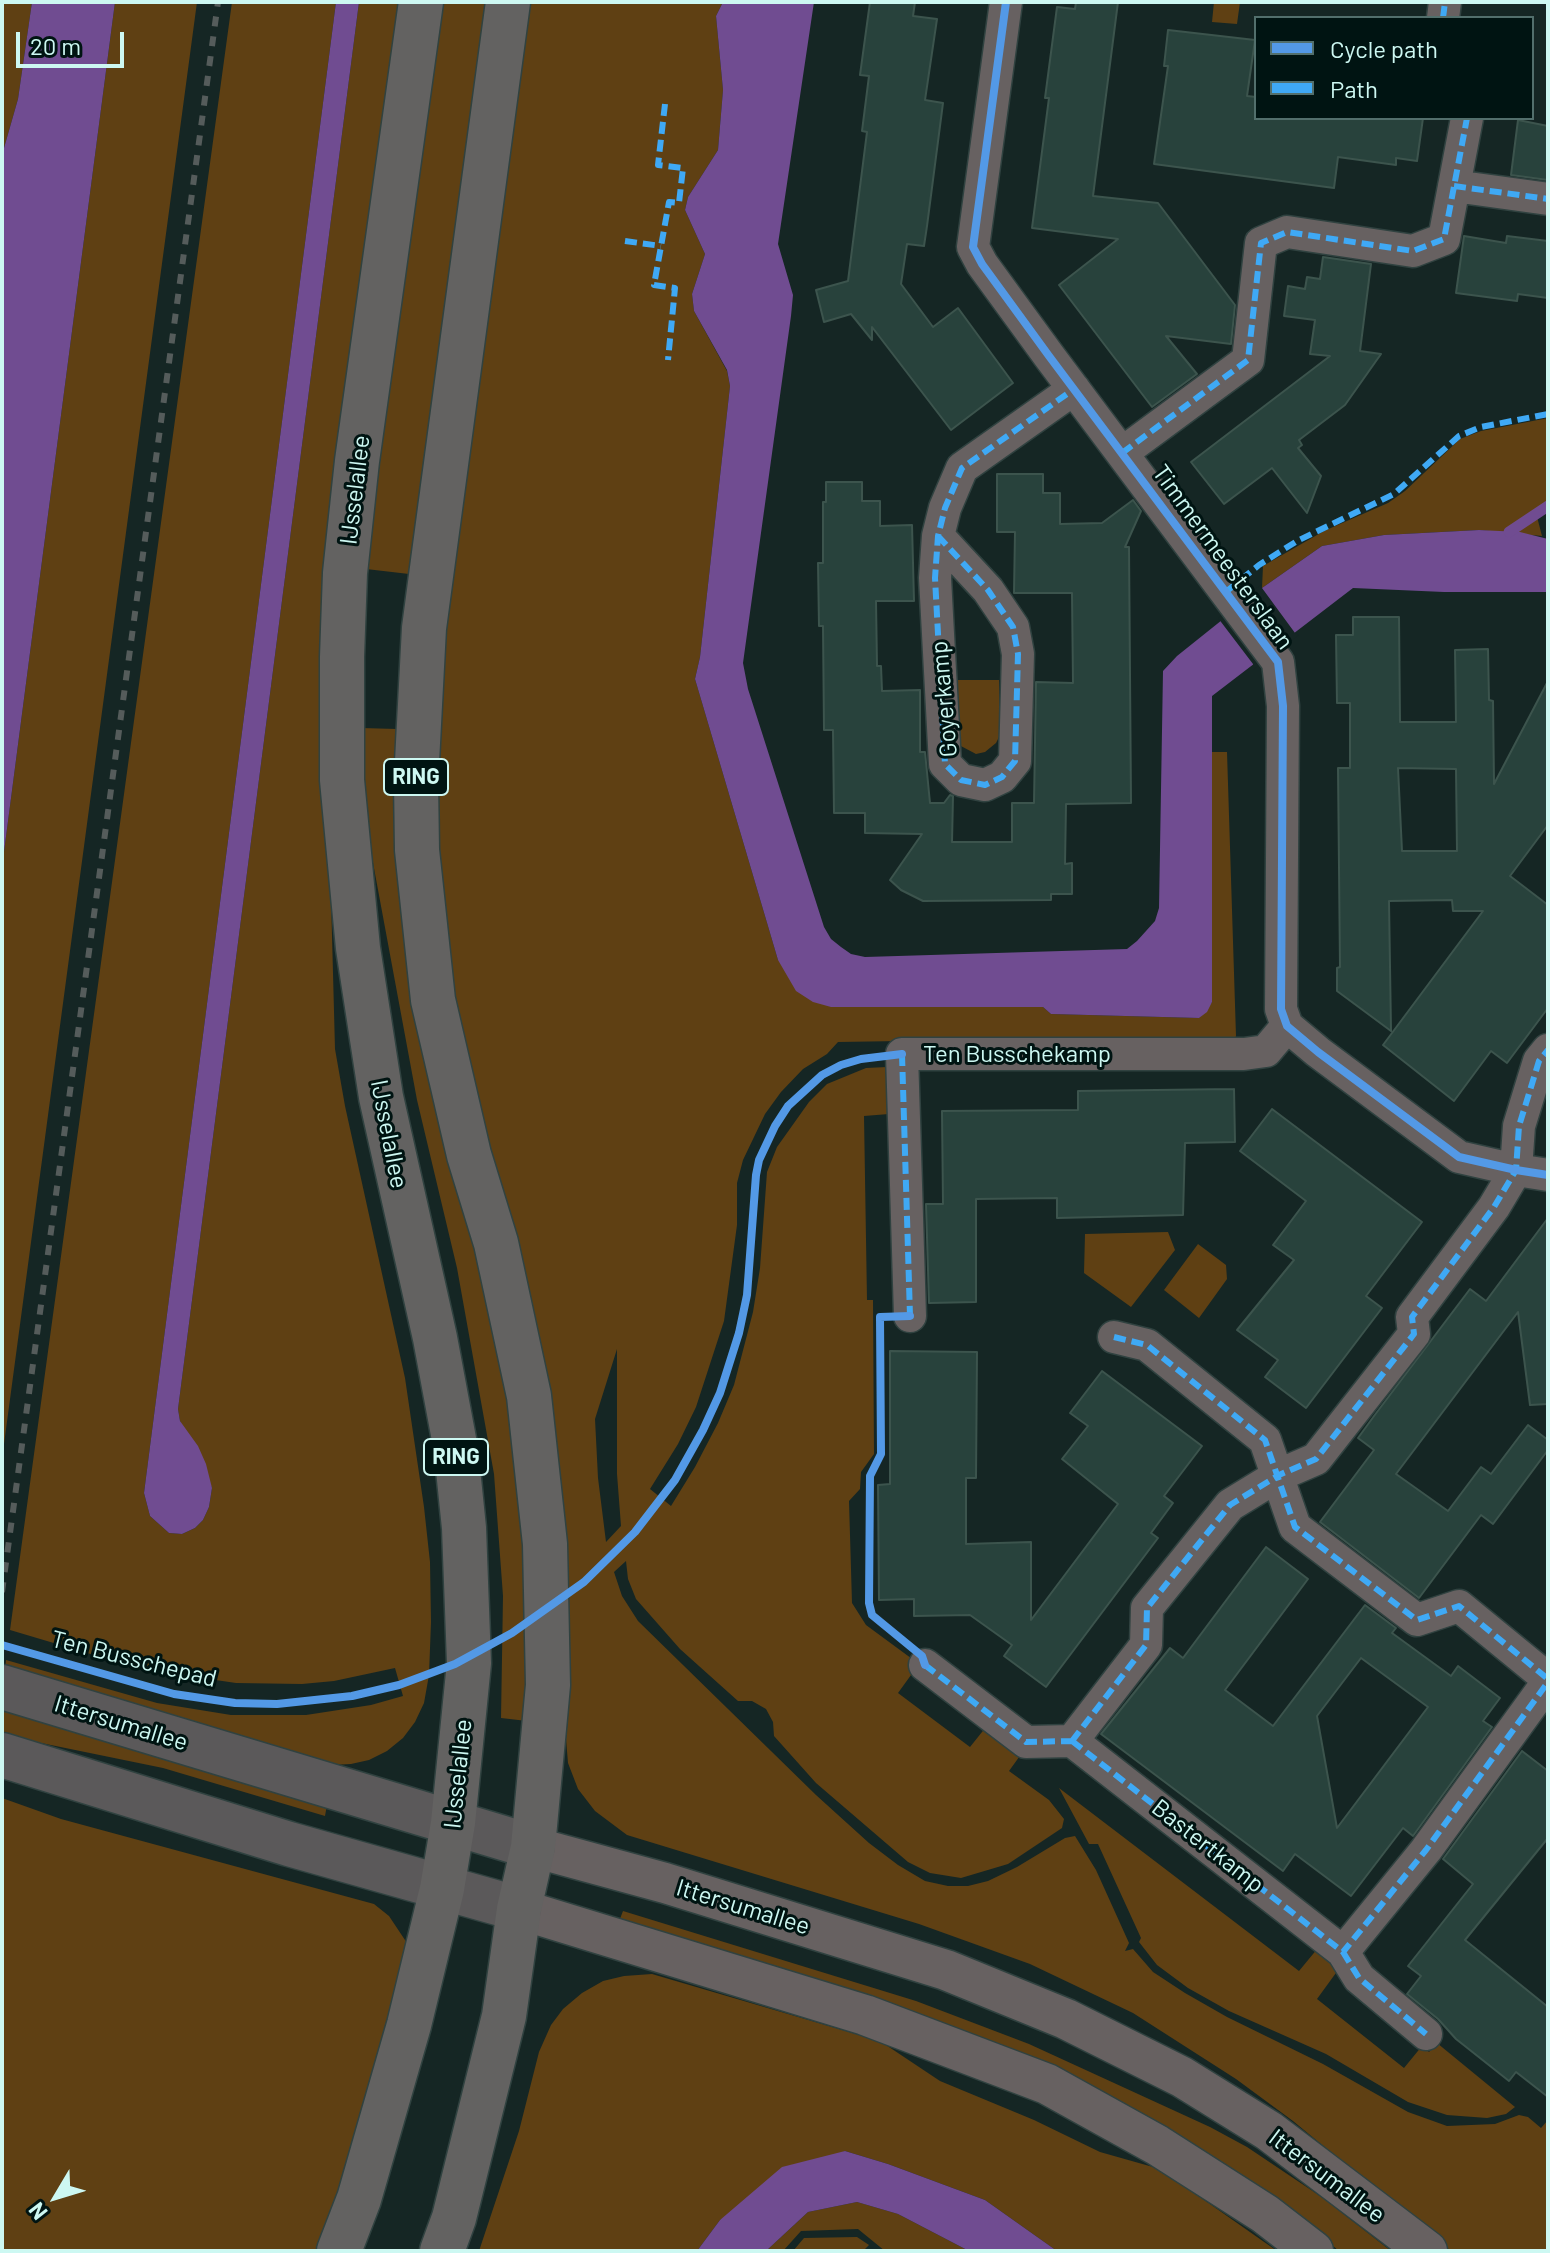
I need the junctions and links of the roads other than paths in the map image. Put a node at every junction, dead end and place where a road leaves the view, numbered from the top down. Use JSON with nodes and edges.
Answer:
{"nodes":[{"id":1,"x":421,"y":2,"type":"edge"},
{"id":2,"x":508,"y":2,"type":"edge"},
{"id":3,"x":1006,"y":2,"type":"edge"},
{"id":4,"x":1467,"y":120,"type":"edge"},
{"id":5,"x":1454,"y":186,"type":"junction"},
{"id":6,"x":1548,"y":199,"type":"edge"},
{"id":7,"x":1074,"y":389,"type":"junction"},
{"id":8,"x":1122,"y":453,"type":"junction"},
{"id":9,"x":938,"y":536,"type":"junction"},
{"id":10,"x":1287,"y":1026,"type":"junction"},
{"id":11,"x":1548,"y":1050,"type":"edge"},
{"id":12,"x":1516,"y":1170,"type":"junction"},
{"id":13,"x":1548,"y":1175,"type":"edge"},
{"id":14,"x":910,"y":1316,"type":"dead end"},
{"id":15,"x":1114,"y":1337,"type":"dead end"},
{"id":16,"x":1279,"y":1475,"type":"junction"},
{"id":17,"x":925,"y":1665,"type":"dead end"},
{"id":18,"x":1548,"y":1681,"type":"edge"},
{"id":19,"x":2,"y":1687,"type":"edge"},
{"id":20,"x":1072,"y":1741,"type":"junction"},
{"id":21,"x":2,"y":1755,"type":"edge"},
{"id":22,"x":453,"y":1823,"type":"junction"},
{"id":23,"x":533,"y":1847,"type":"junction"},
{"id":24,"x":442,"y":1889,"type":"junction"},
{"id":25,"x":519,"y":1909,"type":"junction"},
{"id":26,"x":1343,"y":1952,"type":"junction"},
{"id":27,"x":1426,"y":2034,"type":"dead end"},
{"id":28,"x":339,"y":2251,"type":"edge"},
{"id":29,"x":442,"y":2251,"type":"edge"},
{"id":30,"x":1313,"y":2251,"type":"edge"},
{"id":31,"x":1427,"y":2251,"type":"edge"}],
"edges":[{"from":1,"to":22,"type":"main road","name":"IJsselallee","number":"RING"},
{"from":2,"to":23,"type":"main road","number":"RING"},
{"from":3,"to":7,"type":"street","name":"Timmermeesterslaan"},
{"from":4,"to":5,"type":"street"},
{"from":5,"to":6,"type":"street"},
{"from":5,"to":8,"type":"street"},
{"from":7,"to":8,"type":"street","name":"Timmermeesterslaan"},
{"from":7,"to":9,"type":"street","name":"Goyerkamp"},
{"from":8,"to":10,"type":"street","name":"Timmermeesterslaan"},
{"from":9,"to":9,"type":"street","name":"Goyerkamp"},
{"from":10,"to":12,"type":"street"},
{"from":10,"to":14,"type":"street","name":"Ten Busschekamp"},
{"from":11,"to":12,"type":"street"},
{"from":12,"to":13,"type":"street"},
{"from":12,"to":16,"type":"street"},
{"from":15,"to":16,"type":"street"},
{"from":16,"to":18,"type":"street"},
{"from":16,"to":20,"type":"street"},
{"from":17,"to":20,"type":"street"},
{"from":18,"to":26,"type":"street"},
{"from":19,"to":22,"type":"main road","name":"Ittersumallee"},
{"from":20,"to":26,"type":"street","name":"Bastertkamp"},
{"from":21,"to":24,"type":"main road"},
{"from":22,"to":23,"type":"main road","name":"Ittersumallee"},
{"from":22,"to":24,"type":"main road","name":"IJsselallee","number":"RING"},
{"from":23,"to":25,"type":"main road","number":"RING"},
{"from":23,"to":31,"type":"street","name":"Ittersumallee"},
{"from":24,"to":25,"type":"main road"},
{"from":24,"to":28,"type":"main road","name":"IJsselallee","number":"RING"},
{"from":25,"to":29,"type":"main road","number":"RING"},
{"from":25,"to":30,"type":"street"},
{"from":26,"to":27,"type":"street","name":"Bastertkamp"}]}
